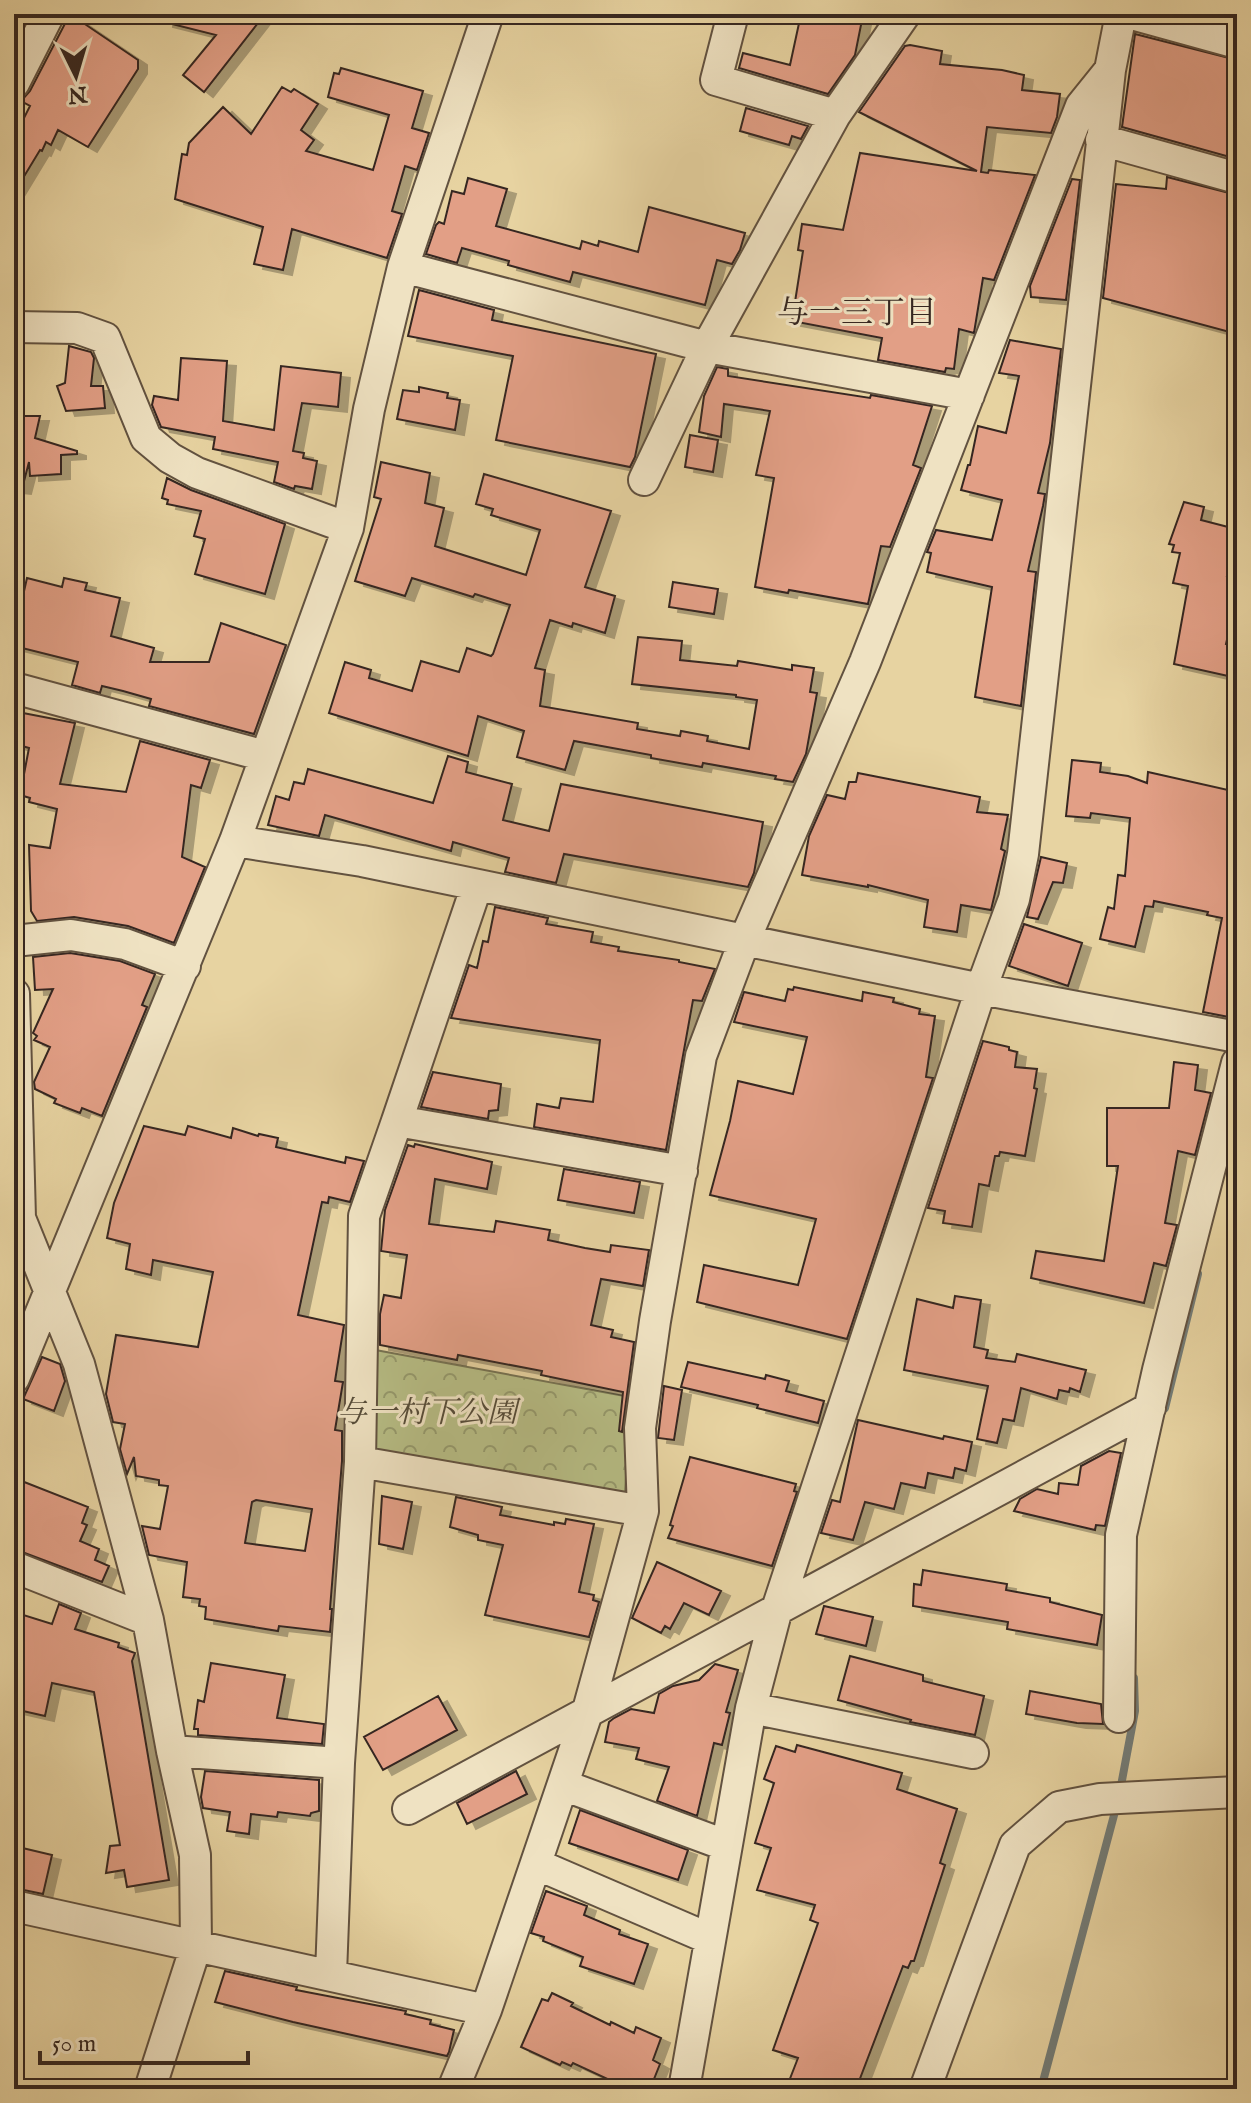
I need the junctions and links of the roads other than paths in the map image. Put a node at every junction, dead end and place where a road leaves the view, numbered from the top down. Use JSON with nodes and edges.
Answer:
{"nodes":[{"id":1,"x":49,"y":14,"type":"edge"},
{"id":2,"x":488,"y":14,"type":"edge"},
{"id":3,"x":733,"y":14,"type":"edge"},
{"id":4,"x":905,"y":14,"type":"edge"},
{"id":5,"x":1121,"y":14,"type":"edge"},
{"id":6,"x":1132,"y":14,"type":"edge"},
{"id":7,"x":1237,"y":43,"type":"edge"},
{"id":8,"x":1110,"y":70,"type":"junction"},
{"id":9,"x":14,"y":83,"type":"edge"},
{"id":10,"x":835,"y":115,"type":"junction"},
{"id":11,"x":1101,"y":140,"type":"junction"},
{"id":12,"x":1237,"y":178,"type":"edge"},
{"id":13,"x":403,"y":267,"type":"junction"},
{"id":14,"x":14,"y":327,"type":"edge"},
{"id":15,"x":707,"y":347,"type":"junction"},
{"id":16,"x":969,"y":395,"type":"junction"},
{"id":17,"x":644,"y":480,"type":"dead end"},
{"id":18,"x":348,"y":528,"type":"junction"},
{"id":19,"x":14,"y":688,"type":"edge"},
{"id":20,"x":265,"y":756,"type":"junction"},
{"id":21,"x":235,"y":841,"type":"junction"},
{"id":22,"x":477,"y":885,"type":"junction"},
{"id":23,"x":745,"y":939,"type":"junction"},
{"id":24,"x":14,"y":941,"type":"edge"},
{"id":25,"x":185,"y":966,"type":"junction"},
{"id":26,"x":981,"y":989,"type":"junction"},
{"id":27,"x":14,"y":994,"type":"edge"},
{"id":28,"x":1237,"y":1037,"type":"edge"},
{"id":29,"x":1237,"y":1063,"type":"edge"},
{"id":30,"x":397,"y":1121,"type":"junction"},
{"id":31,"x":682,"y":1171,"type":"junction"},
{"id":32,"x":51,"y":1292,"type":"junction"},
{"id":33,"x":14,"y":1378,"type":"edge"},
{"id":34,"x":1150,"y":1408,"type":"junction"},
{"id":35,"x":360,"y":1462,"type":"junction"},
{"id":36,"x":643,"y":1511,"type":"junction"},
{"id":37,"x":14,"y":1567,"type":"edge"},
{"id":38,"x":777,"y":1609,"type":"junction"},
{"id":39,"x":148,"y":1620,"type":"junction"},
{"id":40,"x":751,"y":1708,"type":"junction"},
{"id":41,"x":588,"y":1710,"type":"junction"},
{"id":42,"x":1119,"y":1717,"type":"dead end"},
{"id":43,"x":172,"y":1751,"type":"junction"},
{"id":44,"x":973,"y":1753,"type":"dead end"},
{"id":45,"x":339,"y":1763,"type":"junction"},
{"id":46,"x":563,"y":1785,"type":"junction"},
{"id":47,"x":1237,"y":1792,"type":"edge"},
{"id":48,"x":408,"y":1809,"type":"dead end"},
{"id":49,"x":725,"y":1845,"type":"junction"},
{"id":50,"x":536,"y":1864,"type":"junction"},
{"id":51,"x":14,"y":1906,"type":"edge"},
{"id":52,"x":710,"y":1939,"type":"junction"},
{"id":53,"x":196,"y":1946,"type":"junction"},
{"id":54,"x":331,"y":1974,"type":"junction"},
{"id":55,"x":486,"y":2010,"type":"junction"},
{"id":56,"x":150,"y":2089,"type":"edge"},
{"id":57,"x":453,"y":2089,"type":"edge"},
{"id":58,"x":684,"y":2089,"type":"edge"},
{"id":59,"x":925,"y":2089,"type":"edge"}],
"edges":[{"from":1,"to":9,"type":"street"},
{"from":2,"to":13,"type":"street"},
{"from":3,"to":10,"type":"street"},
{"from":4,"to":10,"type":"street"},
{"from":5,"to":8,"type":"street"},
{"from":6,"to":7,"type":"street"},
{"from":8,"to":11,"type":"street"},
{"from":8,"to":16,"type":"street"},
{"from":10,"to":15,"type":"street"},
{"from":11,"to":12,"type":"street"},
{"from":11,"to":26,"type":"street"},
{"from":13,"to":15,"type":"street"},
{"from":13,"to":18,"type":"street"},
{"from":14,"to":18,"type":"street"},
{"from":15,"to":16,"type":"street"},
{"from":15,"to":17,"type":"street"},
{"from":16,"to":23,"type":"street"},
{"from":18,"to":20,"type":"street"},
{"from":19,"to":20,"type":"street"},
{"from":20,"to":21,"type":"street"},
{"from":21,"to":22,"type":"street"},
{"from":21,"to":25,"type":"street"},
{"from":22,"to":23,"type":"street"},
{"from":22,"to":30,"type":"street"},
{"from":23,"to":26,"type":"street"},
{"from":23,"to":31,"type":"street"},
{"from":24,"to":25,"type":"street"},
{"from":25,"to":32,"type":"street"},
{"from":26,"to":28,"type":"street"},
{"from":26,"to":38,"type":"street"},
{"from":27,"to":32,"type":"street"},
{"from":29,"to":34,"type":"street"},
{"from":30,"to":31,"type":"street"},
{"from":30,"to":35,"type":"street"},
{"from":31,"to":36,"type":"street"},
{"from":32,"to":33,"type":"street"},
{"from":32,"to":39,"type":"street"},
{"from":34,"to":38,"type":"street"},
{"from":34,"to":42,"type":"street"},
{"from":35,"to":36,"type":"street"},
{"from":35,"to":45,"type":"street"},
{"from":36,"to":41,"type":"street"},
{"from":37,"to":39,"type":"street"},
{"from":38,"to":40,"type":"street"},
{"from":38,"to":41,"type":"street"},
{"from":39,"to":43,"type":"street"},
{"from":40,"to":44,"type":"street"},
{"from":40,"to":49,"type":"street"},
{"from":41,"to":46,"type":"street"},
{"from":41,"to":48,"type":"street"},
{"from":43,"to":45,"type":"street"},
{"from":43,"to":53,"type":"street"},
{"from":45,"to":54,"type":"street"},
{"from":46,"to":49,"type":"street"},
{"from":46,"to":50,"type":"street"},
{"from":47,"to":59,"type":"street"},
{"from":49,"to":52,"type":"street"},
{"from":50,"to":52,"type":"street"},
{"from":50,"to":55,"type":"street"},
{"from":51,"to":53,"type":"street"},
{"from":52,"to":58,"type":"street"},
{"from":53,"to":54,"type":"street"},
{"from":53,"to":56,"type":"street"},
{"from":54,"to":55,"type":"street"},
{"from":55,"to":57,"type":"street"}]}
